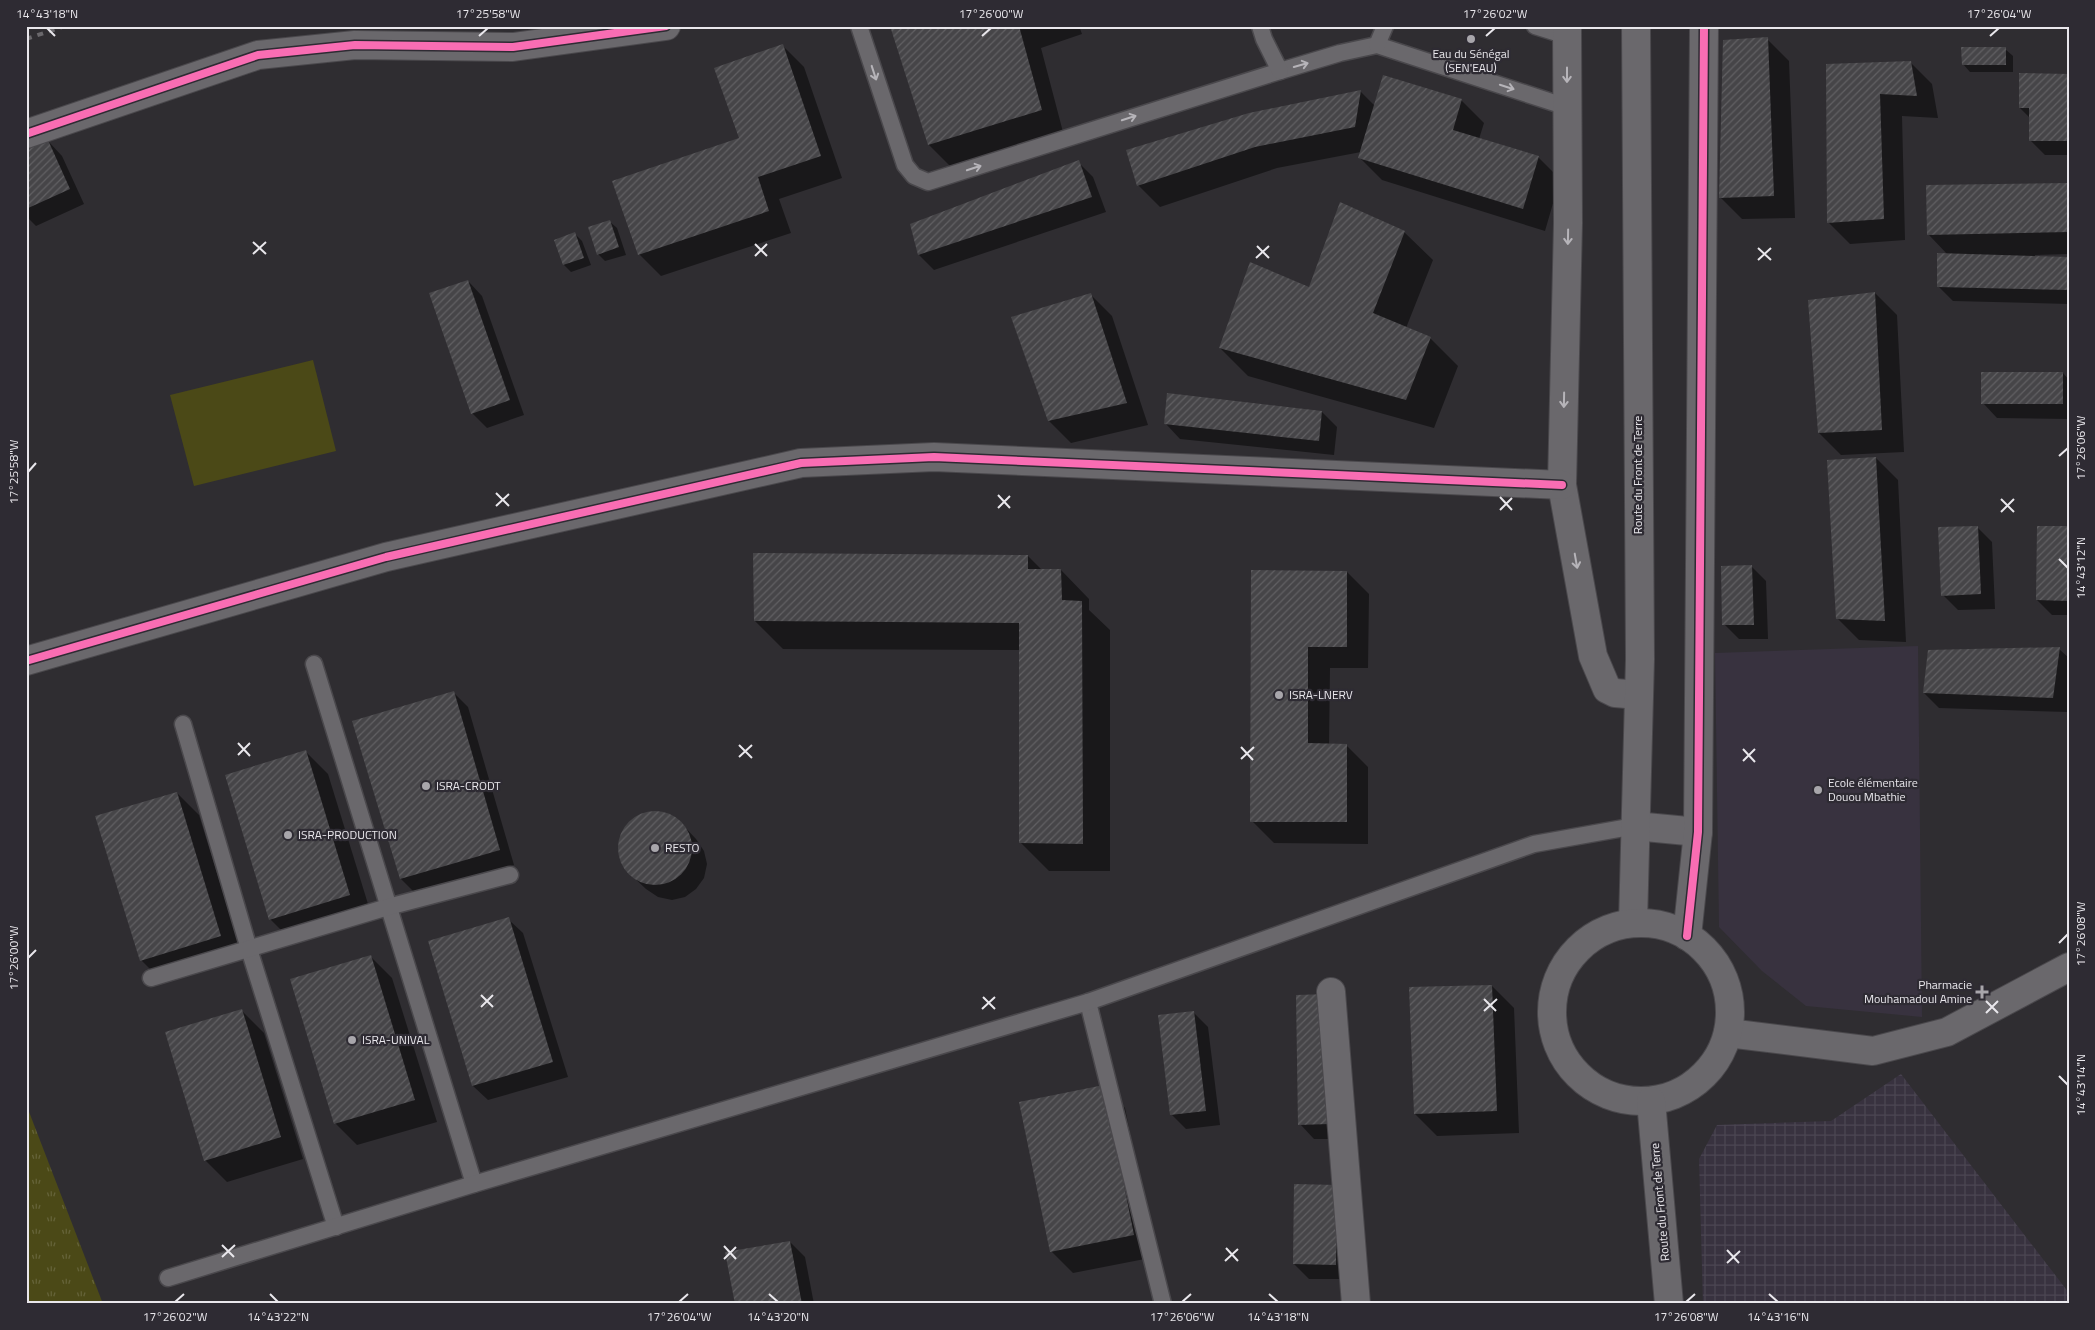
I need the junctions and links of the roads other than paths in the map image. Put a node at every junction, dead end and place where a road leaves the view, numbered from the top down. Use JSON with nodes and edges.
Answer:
{"nodes":[{"id":1,"x":666,"y":26,"type":"edge"},
{"id":2,"x":859,"y":26,"type":"edge"},
{"id":3,"x":1260,"y":26,"type":"edge"},
{"id":4,"x":1385,"y":26,"type":"edge"},
{"id":5,"x":1535,"y":26,"type":"edge"},
{"id":6,"x":1636,"y":26,"type":"edge"},
{"id":7,"x":1704,"y":26,"type":"edge"},
{"id":8,"x":1567,"y":31,"type":"edge"},
{"id":9,"x":1377,"y":45,"type":"junction"},
{"id":10,"x":1280,"y":71,"type":"junction"},
{"id":11,"x":1567,"y":107,"type":"junction"},
{"id":12,"x":26,"y":134,"type":"edge"},
{"id":13,"x":1562,"y":485,"type":"junction"},
{"id":14,"x":26,"y":662,"type":"edge"},
{"id":15,"x":314,"y":664,"type":"dead end"},
{"id":16,"x":1638,"y":696,"type":"junction"},
{"id":17,"x":183,"y":724,"type":"dead end"},
{"id":18,"x":1635,"y":826,"type":"junction"},
{"id":19,"x":1698,"y":832,"type":"junction"},
{"id":20,"x":510,"y":875,"type":"dead end"},
{"id":21,"x":388,"y":907,"type":"junction"},
{"id":22,"x":1633,"y":923,"type":"junction"},
{"id":23,"x":1687,"y":936,"type":"junction"},
{"id":24,"x":248,"y":949,"type":"junction"},
{"id":25,"x":2069,"y":967,"type":"edge"},
{"id":26,"x":150,"y":978,"type":"dead end"},
{"id":27,"x":1331,"y":992,"type":"dead end"},
{"id":28,"x":1088,"y":1002,"type":"junction"},
{"id":29,"x":1728,"y":1033,"type":"junction"},
{"id":30,"x":1651,"y":1101,"type":"junction"},
{"id":31,"x":474,"y":1184,"type":"junction"},
{"id":32,"x":336,"y":1226,"type":"junction"},
{"id":33,"x":168,"y":1278,"type":"dead end"},
{"id":34,"x":1163,"y":1304,"type":"edge"},
{"id":35,"x":1356,"y":1304,"type":"edge"},
{"id":36,"x":1669,"y":1304,"type":"edge"}],
"edges":[{"from":1,"to":12,"type":"street"},
{"from":2,"to":10,"type":"lane","one_way":true},
{"from":3,"to":10,"type":"lane"},
{"from":4,"to":9,"type":"lane"},
{"from":5,"to":8,"type":"lane"},
{"from":6,"to":16,"type":"street","name":"Route du Front de Terre"},
{"from":7,"to":19,"type":"street"},
{"from":8,"to":11,"type":"street","one_way":true},
{"from":10,"to":9,"type":"lane","one_way":true},
{"from":9,"to":11,"type":"lane","one_way":true},
{"from":11,"to":13,"type":"street","one_way":true},
{"from":13,"to":14,"type":"street"},
{"from":13,"to":16,"type":"street","one_way":true},
{"from":15,"to":21,"type":"lane"},
{"from":16,"to":18,"type":"street","name":"Route du Front de Terre"},
{"from":17,"to":24,"type":"lane"},
{"from":18,"to":19,"type":"street"},
{"from":18,"to":22,"type":"street","name":"Route du Front de Terre"},
{"from":18,"to":28,"type":"lane"},
{"from":19,"to":23,"type":"street"},
{"from":20,"to":21,"type":"lane"},
{"from":21,"to":24,"type":"lane"},
{"from":21,"to":31,"type":"lane"},
{"from":22,"to":23,"type":"street"},
{"from":22,"to":30,"type":"street"},
{"from":23,"to":29,"type":"street"},
{"from":24,"to":26,"type":"lane"},
{"from":24,"to":32,"type":"lane"},
{"from":25,"to":29,"type":"street"},
{"from":27,"to":35,"type":"street"},
{"from":28,"to":31,"type":"lane"},
{"from":28,"to":34,"type":"lane"},
{"from":29,"to":30,"type":"street"},
{"from":30,"to":36,"type":"street","name":"Route du Front de Terre"},
{"from":31,"to":32,"type":"lane"},
{"from":32,"to":33,"type":"lane"}]}
